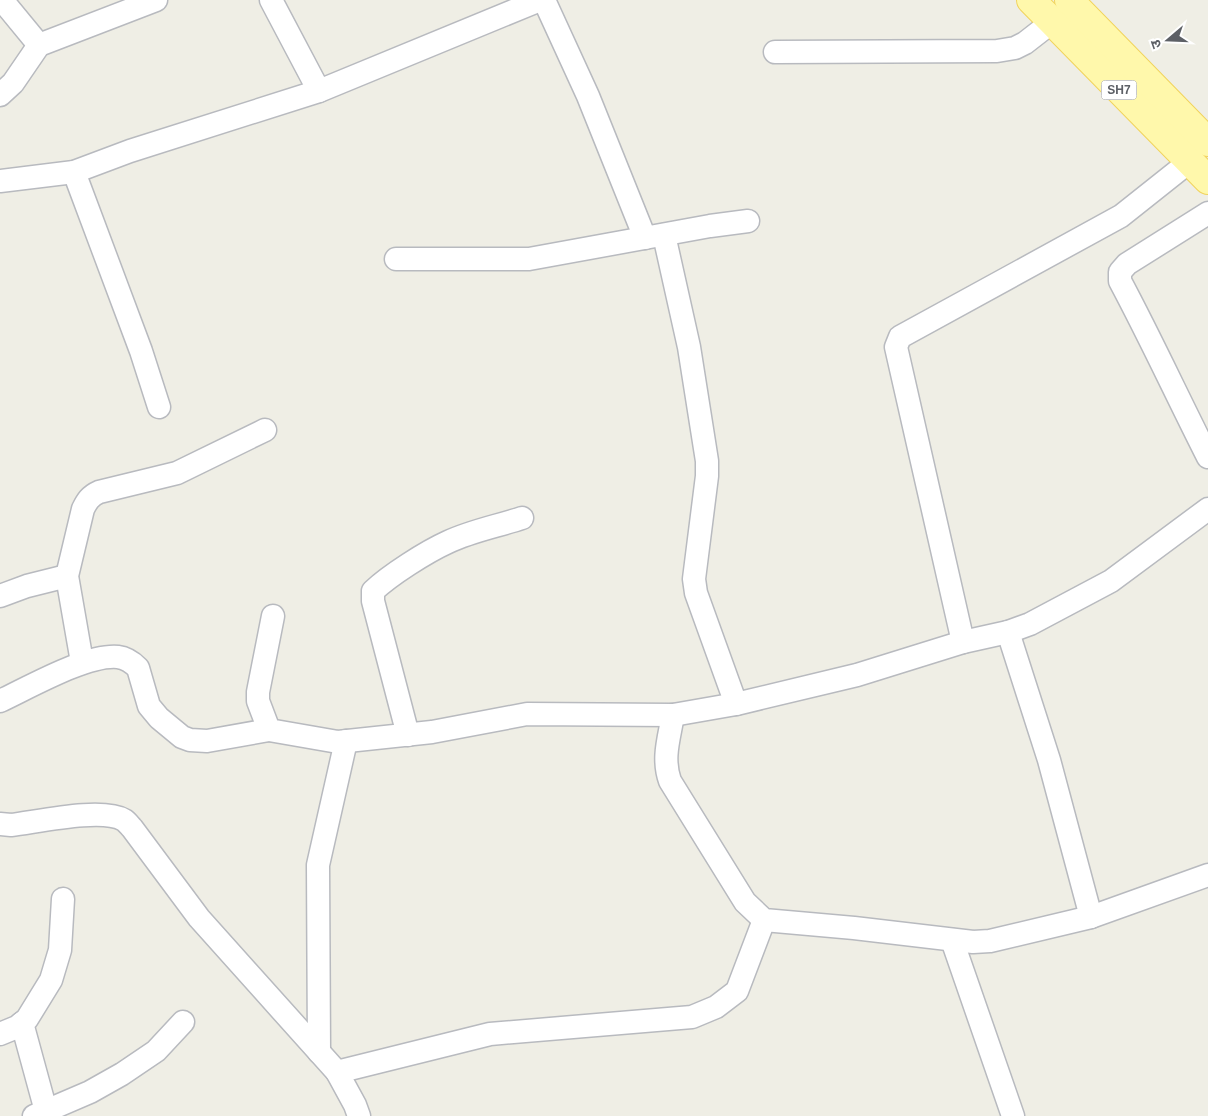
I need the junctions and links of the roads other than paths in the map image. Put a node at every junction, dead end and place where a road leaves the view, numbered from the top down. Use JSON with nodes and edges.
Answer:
{"nodes":[{"id":1,"x":2,"y":0,"type":"edge"},
{"id":2,"x":156,"y":0,"type":"edge"},
{"id":3,"x":272,"y":0,"type":"edge"},
{"id":4,"x":542,"y":0,"type":"edge"},
{"id":5,"x":1031,"y":0,"type":"edge"},
{"id":6,"x":1069,"y":0,"type":"edge"},
{"id":7,"x":1052,"y":22,"type":"junction"},
{"id":8,"x":39,"y":45,"type":"junction"},
{"id":9,"x":775,"y":52,"type":"dead end"},
{"id":10,"x":319,"y":91,"type":"junction"},
{"id":11,"x":0,"y":94,"type":"edge"},
{"id":12,"x":1208,"y":142,"type":"edge"},
{"id":13,"x":1198,"y":171,"type":"edge"},
{"id":14,"x":74,"y":172,"type":"junction"},
{"id":15,"x":0,"y":181,"type":"edge"},
{"id":16,"x":1208,"y":213,"type":"edge"},
{"id":17,"x":748,"y":221,"type":"dead end"},
{"id":18,"x":655,"y":236,"type":"junction"},
{"id":19,"x":396,"y":259,"type":"dead end"},
{"id":20,"x":159,"y":407,"type":"dead end"},
{"id":21,"x":265,"y":430,"type":"dead end"},
{"id":22,"x":1208,"y":457,"type":"edge"},
{"id":23,"x":1208,"y":509,"type":"edge"},
{"id":24,"x":522,"y":518,"type":"dead end"},
{"id":25,"x":67,"y":576,"type":"junction"},
{"id":26,"x":0,"y":596,"type":"edge"},
{"id":27,"x":273,"y":616,"type":"dead end"},
{"id":28,"x":1008,"y":632,"type":"junction"},
{"id":29,"x":962,"y":642,"type":"junction"},
{"id":30,"x":82,"y":662,"type":"junction"},
{"id":31,"x":0,"y":701,"type":"edge"},
{"id":32,"x":736,"y":704,"type":"junction"},
{"id":33,"x":673,"y":715,"type":"junction"},
{"id":34,"x":269,"y":730,"type":"junction"},
{"id":35,"x":408,"y":735,"type":"junction"},
{"id":36,"x":346,"y":741,"type":"junction"},
{"id":37,"x":0,"y":824,"type":"edge"},
{"id":38,"x":1208,"y":875,"type":"edge"},
{"id":39,"x":63,"y":899,"type":"dead end"},
{"id":40,"x":1091,"y":917,"type":"junction"},
{"id":41,"x":764,"y":920,"type":"junction"},
{"id":42,"x":952,"y":940,"type":"junction"},
{"id":43,"x":183,"y":1022,"type":"dead end"},
{"id":44,"x":22,"y":1023,"type":"junction"},
{"id":45,"x":0,"y":1034,"type":"edge"},
{"id":46,"x":319,"y":1052,"type":"junction"},
{"id":47,"x":337,"y":1072,"type":"junction"},
{"id":48,"x":40,"y":1113,"type":"edge"},
{"id":49,"x":359,"y":1116,"type":"edge"},
{"id":50,"x":1013,"y":1116,"type":"edge"}],
"edges":[{"from":1,"to":8,"type":"street"},
{"from":2,"to":8,"type":"street"},
{"from":3,"to":10,"type":"street"},
{"from":4,"to":10,"type":"street"},
{"from":4,"to":18,"type":"street"},
{"from":5,"to":7,"type":"main road","number":"SH7"},
{"from":6,"to":12,"type":"main road","number":"SH7"},
{"from":7,"to":9,"type":"street"},
{"from":7,"to":13,"type":"main road","number":"SH7"},
{"from":8,"to":11,"type":"street"},
{"from":10,"to":14,"type":"street"},
{"from":13,"to":29,"type":"street"},
{"from":14,"to":15,"type":"street"},
{"from":14,"to":20,"type":"street"},
{"from":16,"to":22,"type":"street"},
{"from":17,"to":18,"type":"street"},
{"from":18,"to":19,"type":"street"},
{"from":18,"to":32,"type":"street"},
{"from":21,"to":25,"type":"street"},
{"from":23,"to":28,"type":"street"},
{"from":24,"to":35,"type":"street"},
{"from":25,"to":26,"type":"street"},
{"from":25,"to":30,"type":"street"},
{"from":27,"to":34,"type":"street"},
{"from":28,"to":29,"type":"street"},
{"from":28,"to":40,"type":"street"},
{"from":29,"to":32,"type":"street"},
{"from":30,"to":31,"type":"street"},
{"from":30,"to":34,"type":"street"},
{"from":32,"to":33,"type":"street"},
{"from":33,"to":35,"type":"street"},
{"from":33,"to":41,"type":"street"},
{"from":34,"to":36,"type":"street"},
{"from":35,"to":36,"type":"street"},
{"from":36,"to":46,"type":"street"},
{"from":37,"to":46,"type":"street"},
{"from":38,"to":40,"type":"street"},
{"from":39,"to":44,"type":"street"},
{"from":40,"to":42,"type":"street"},
{"from":41,"to":42,"type":"street"},
{"from":41,"to":47,"type":"street"},
{"from":42,"to":50,"type":"street"},
{"from":43,"to":48,"type":"street"},
{"from":44,"to":45,"type":"street"},
{"from":44,"to":48,"type":"street"},
{"from":46,"to":47,"type":"street"},
{"from":47,"to":49,"type":"street"}]}
